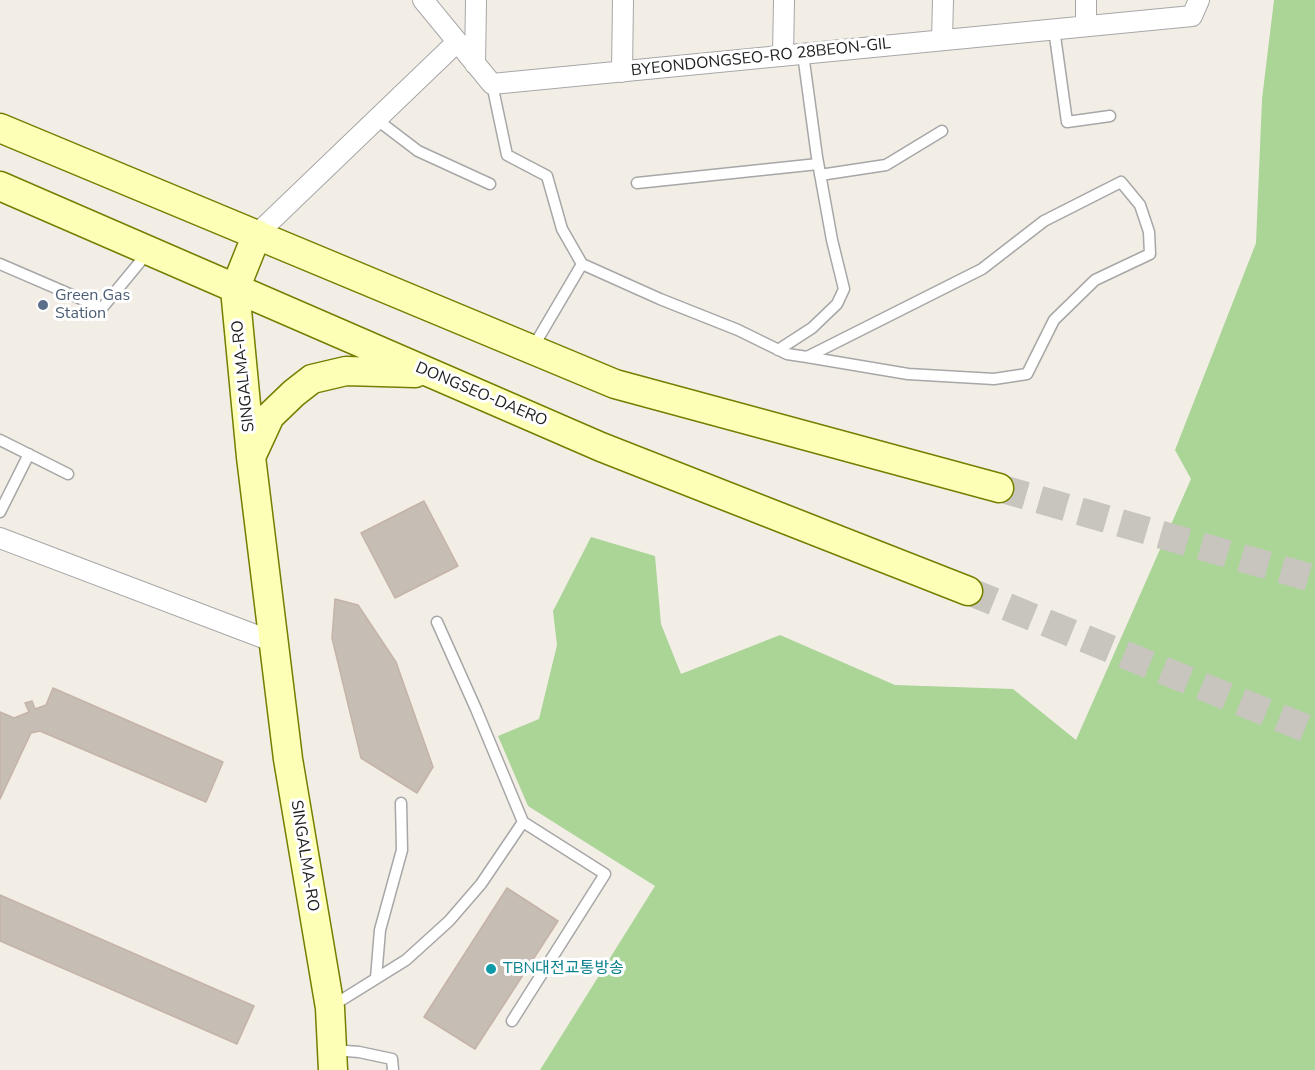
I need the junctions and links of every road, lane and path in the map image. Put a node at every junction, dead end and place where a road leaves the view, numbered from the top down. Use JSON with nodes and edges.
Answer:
{"nodes":[{"id":1,"x":423,"y":0,"type":"edge"},
{"id":2,"x":476,"y":0,"type":"edge"},
{"id":3,"x":622,"y":0,"type":"edge"},
{"id":4,"x":783,"y":0,"type":"edge"},
{"id":5,"x":943,"y":0,"type":"edge"},
{"id":6,"x":1086,"y":0,"type":"edge"},
{"id":7,"x":1199,"y":0,"type":"edge"},
{"id":8,"x":1086,"y":26,"type":"junction"},
{"id":9,"x":1054,"y":29,"type":"junction"},
{"id":10,"x":942,"y":40,"type":"junction"},
{"id":11,"x":457,"y":42,"type":"junction"},
{"id":12,"x":793,"y":55,"type":"junction"},
{"id":13,"x":475,"y":64,"type":"junction"},
{"id":14,"x":622,"y":72,"type":"junction"},
{"id":15,"x":492,"y":84,"type":"junction"},
{"id":16,"x":1110,"y":116,"type":"dead end"},
{"id":17,"x":376,"y":119,"type":"junction"},
{"id":18,"x":0,"y":128,"type":"edge"},
{"id":19,"x":942,"y":131,"type":"dead end"},
{"id":20,"x":819,"y":169,"type":"junction"},
{"id":21,"x":637,"y":183,"type":"dead end"},
{"id":22,"x":490,"y":184,"type":"dead end"},
{"id":23,"x":0,"y":186,"type":"edge"},
{"id":24,"x":257,"y":234,"type":"junction"},
{"id":25,"x":148,"y":251,"type":"junction"},
{"id":26,"x":0,"y":264,"type":"edge"},
{"id":27,"x":582,"y":264,"type":"junction"},
{"id":28,"x":235,"y":289,"type":"junction"},
{"id":29,"x":532,"y":350,"type":"junction"},
{"id":30,"x":778,"y":350,"type":"junction"},
{"id":31,"x":807,"y":357,"type":"junction"},
{"id":32,"x":432,"y":374,"type":"junction"},
{"id":33,"x":0,"y":440,"type":"edge"},
{"id":34,"x":29,"y":454,"type":"junction"},
{"id":35,"x":252,"y":457,"type":"junction"},
{"id":36,"x":68,"y":474,"type":"dead end"},
{"id":37,"x":999,"y":488,"type":"tunnel mouth"},
{"id":38,"x":0,"y":513,"type":"edge"},
{"id":39,"x":0,"y":538,"type":"edge"},
{"id":40,"x":968,"y":591,"type":"tunnel mouth"},
{"id":41,"x":437,"y":622,"type":"dead end"},
{"id":42,"x":274,"y":642,"type":"junction"},
{"id":43,"x":401,"y":803,"type":"dead end"},
{"id":44,"x":523,"y":822,"type":"junction"},
{"id":45,"x":376,"y":978,"type":"junction"},
{"id":46,"x":330,"y":1008,"type":"junction"},
{"id":47,"x":512,"y":1021,"type":"dead end"},
{"id":48,"x":333,"y":1060,"type":"edge"},
{"id":49,"x":393,"y":1070,"type":"edge"}],
"edges":[{"from":1,"to":11,"type":"street"},
{"from":2,"to":13,"type":"street"},
{"from":3,"to":14,"type":"street"},
{"from":4,"to":12,"type":"street"},
{"from":5,"to":10,"type":"street"},
{"from":6,"to":8,"type":"street"},
{"from":7,"to":8,"type":"street","name":"BYEONDONGSEO-RO 28BEON-GIL"},
{"from":8,"to":9,"type":"street","name":"BYEONDONGSEO-RO 28BEON-GIL"},
{"from":9,"to":10,"type":"street","name":"BYEONDONGSEO-RO 28BEON-GIL"},
{"from":9,"to":16,"type":"lane"},
{"from":10,"to":12,"type":"street","name":"BYEONDONGSEO-RO 28BEON-GIL"},
{"from":11,"to":13,"type":"street"},
{"from":11,"to":17,"type":"street"},
{"from":12,"to":14,"type":"street","name":"BYEONDONGSEO-RO 28BEON-GIL"},
{"from":12,"to":20,"type":"lane"},
{"from":13,"to":15,"type":"street"},
{"from":14,"to":15,"type":"street","name":"BYEONDONGSEO-RO 28BEON-GIL"},
{"from":15,"to":27,"type":"lane"},
{"from":17,"to":22,"type":"lane"},
{"from":17,"to":24,"type":"street"},
{"from":18,"to":24,"type":"street"},
{"from":19,"to":20,"type":"lane"},
{"from":20,"to":21,"type":"lane"},
{"from":20,"to":30,"type":"lane"},
{"from":23,"to":25,"type":"street","name":"DONGSEO-DAERO"},
{"from":24,"to":28,"type":"street"},
{"from":24,"to":29,"type":"street"},
{"from":25,"to":26,"type":"lane"},
{"from":25,"to":28,"type":"street","name":"DONGSEO-DAERO"},
{"from":27,"to":29,"type":"lane"},
{"from":27,"to":30,"type":"lane"},
{"from":28,"to":32,"type":"street","name":"DONGSEO-DAERO"},
{"from":28,"to":35,"type":"street","name":"SINGALMA-RO"},
{"from":29,"to":37,"type":"street"},
{"from":30,"to":31,"type":"lane"},
{"from":31,"to":31,"type":"lane"},
{"from":32,"to":35,"type":"street"},
{"from":32,"to":40,"type":"street","name":"DONGSEO-DAERO"},
{"from":33,"to":34,"type":"lane"},
{"from":34,"to":36,"type":"lane"},
{"from":34,"to":38,"type":"lane"},
{"from":35,"to":42,"type":"street","name":"SINGALMA-RO"},
{"from":39,"to":42,"type":"street"},
{"from":41,"to":44,"type":"lane"},
{"from":42,"to":46,"type":"street","name":"SINGALMA-RO"},
{"from":43,"to":45,"type":"lane"},
{"from":44,"to":45,"type":"lane"},
{"from":44,"to":47,"type":"lane"},
{"from":45,"to":46,"type":"lane"},
{"from":46,"to":48,"type":"street","name":"SINGALMA-RO"},
{"from":48,"to":49,"type":"lane"}]}
